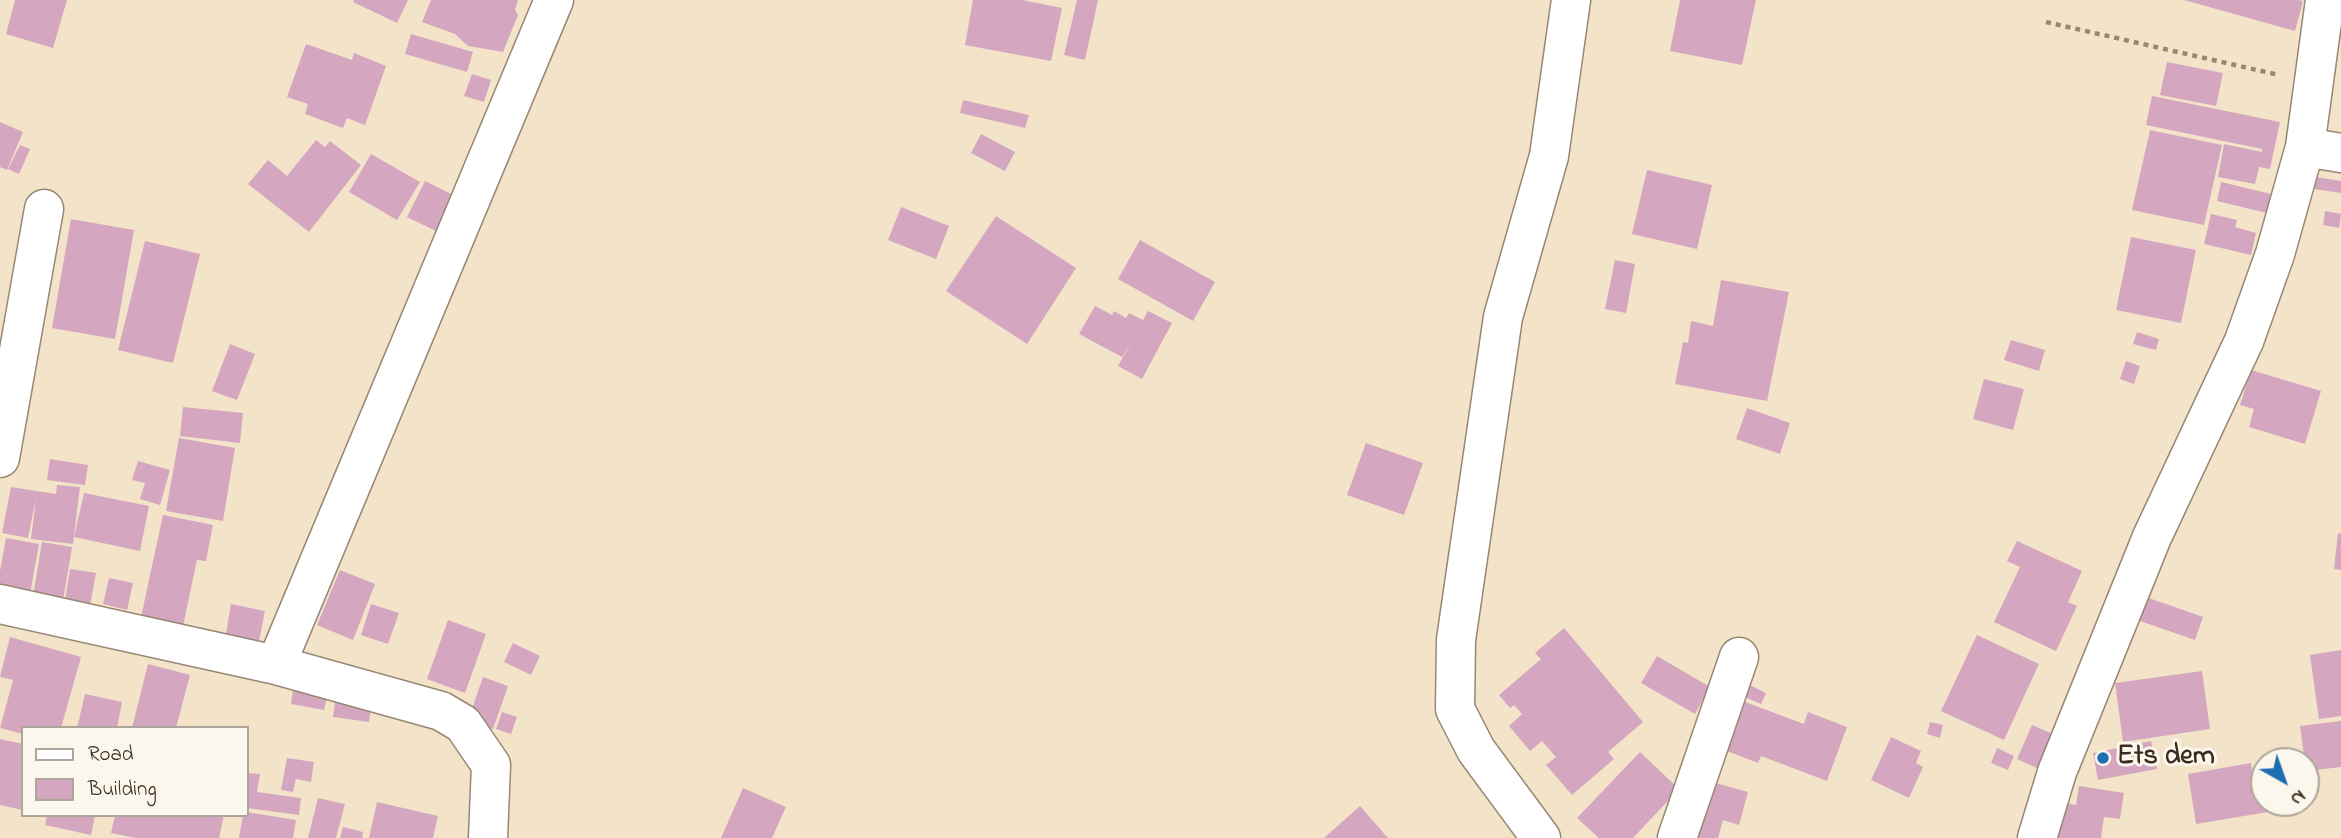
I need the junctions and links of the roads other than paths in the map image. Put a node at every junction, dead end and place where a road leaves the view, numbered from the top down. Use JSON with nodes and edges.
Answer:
{"nodes":[{"id":1,"x":554,"y":0,"type":"edge"},
{"id":2,"x":1571,"y":0,"type":"edge"},
{"id":3,"x":2325,"y":0,"type":"edge"},
{"id":4,"x":2323,"y":150,"type":"edge"},
{"id":5,"x":44,"y":209,"type":"dead end"},
{"id":6,"x":0,"y":458,"type":"edge"},
{"id":7,"x":0,"y":604,"type":"edge"},
{"id":8,"x":1738,"y":656,"type":"dead end"},
{"id":9,"x":276,"y":664,"type":"junction"},
{"id":10,"x":488,"y":838,"type":"edge"},
{"id":11,"x":1541,"y":838,"type":"edge"},
{"id":12,"x":1677,"y":838,"type":"edge"},
{"id":13,"x":2037,"y":838,"type":"edge"}],
"edges":[{"from":1,"to":9,"type":"street"},
{"from":2,"to":11,"type":"street"},
{"from":3,"to":4,"type":"street"},
{"from":4,"to":13,"type":"street"},
{"from":5,"to":6,"type":"street"},
{"from":7,"to":9,"type":"street"},
{"from":8,"to":12,"type":"street"},
{"from":9,"to":10,"type":"street"}]}
